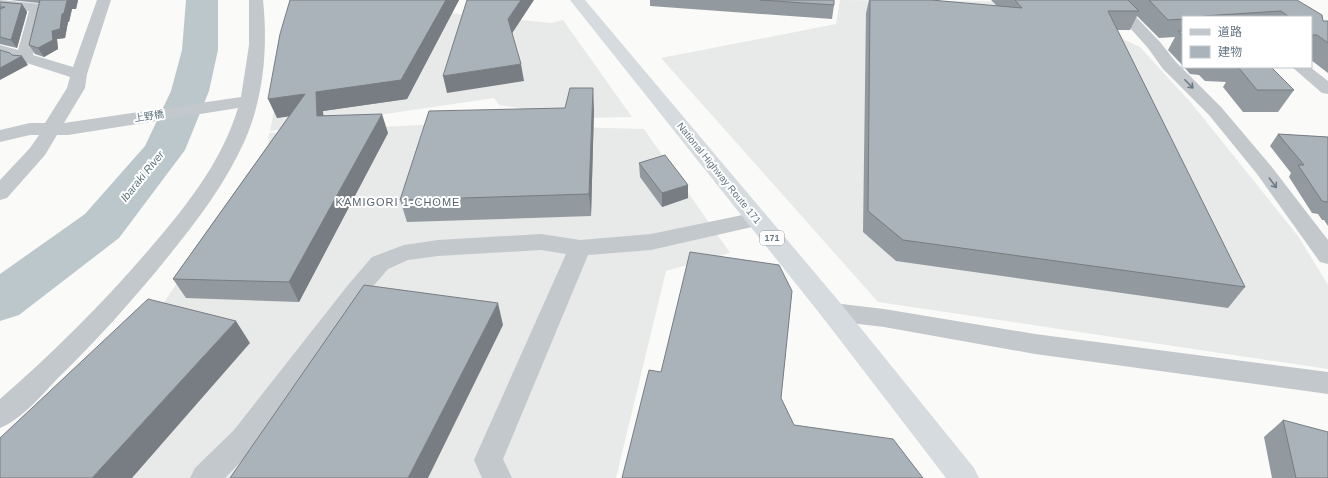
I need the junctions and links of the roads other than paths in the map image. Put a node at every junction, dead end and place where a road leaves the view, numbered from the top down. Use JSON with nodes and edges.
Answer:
{"nodes":[{"id":1,"x":104,"y":0,"type":"edge"},
{"id":2,"x":577,"y":0,"type":"edge"},
{"id":3,"x":1112,"y":0,"type":"edge"},
{"id":4,"x":259,"y":3,"type":"edge"},
{"id":5,"x":0,"y":4,"type":"edge"},
{"id":6,"x":0,"y":50,"type":"edge"},
{"id":7,"x":24,"y":59,"type":"junction"},
{"id":8,"x":1301,"y":68,"type":"edge"},
{"id":9,"x":79,"y":74,"type":"junction"},
{"id":10,"x":1328,"y":89,"type":"edge"},
{"id":11,"x":239,"y":103,"type":"junction"},
{"id":12,"x":60,"y":129,"type":"junction"},
{"id":13,"x":0,"y":136,"type":"edge"},
{"id":14,"x":0,"y":193,"type":"edge"},
{"id":15,"x":757,"y":220,"type":"junction"},
{"id":16,"x":580,"y":248,"type":"junction"},
{"id":17,"x":1328,"y":256,"type":"edge"},
{"id":18,"x":833,"y":312,"type":"junction"},
{"id":19,"x":1328,"y":383,"type":"edge"},
{"id":20,"x":0,"y":416,"type":"edge"},
{"id":21,"x":205,"y":478,"type":"edge"},
{"id":22,"x":497,"y":478,"type":"edge"},
{"id":23,"x":964,"y":478,"type":"edge"}],
"edges":[{"from":1,"to":9,"type":"street"},
{"from":2,"to":15,"type":"highway","name":"National Highway Route 171","number":"171"},
{"from":3,"to":17,"type":"street","one_way":true},
{"from":4,"to":11,"type":"street"},
{"from":5,"to":7,"type":"street"},
{"from":6,"to":7,"type":"street"},
{"from":7,"to":9,"type":"street"},
{"from":8,"to":10,"type":"street"},
{"from":9,"to":12,"type":"street"},
{"from":11,"to":12,"type":"street","name":"上野橋"},
{"from":11,"to":20,"type":"street"},
{"from":12,"to":13,"type":"street","name":"上野橋"},
{"from":12,"to":14,"type":"street"},
{"from":15,"to":16,"type":"street"},
{"from":15,"to":18,"type":"highway","name":"National Highway Route 171","number":"171"},
{"from":16,"to":21,"type":"street"},
{"from":16,"to":22,"type":"street"},
{"from":18,"to":19,"type":"street"},
{"from":18,"to":23,"type":"highway","name":"National Highway Route 171","number":"171"}]}
